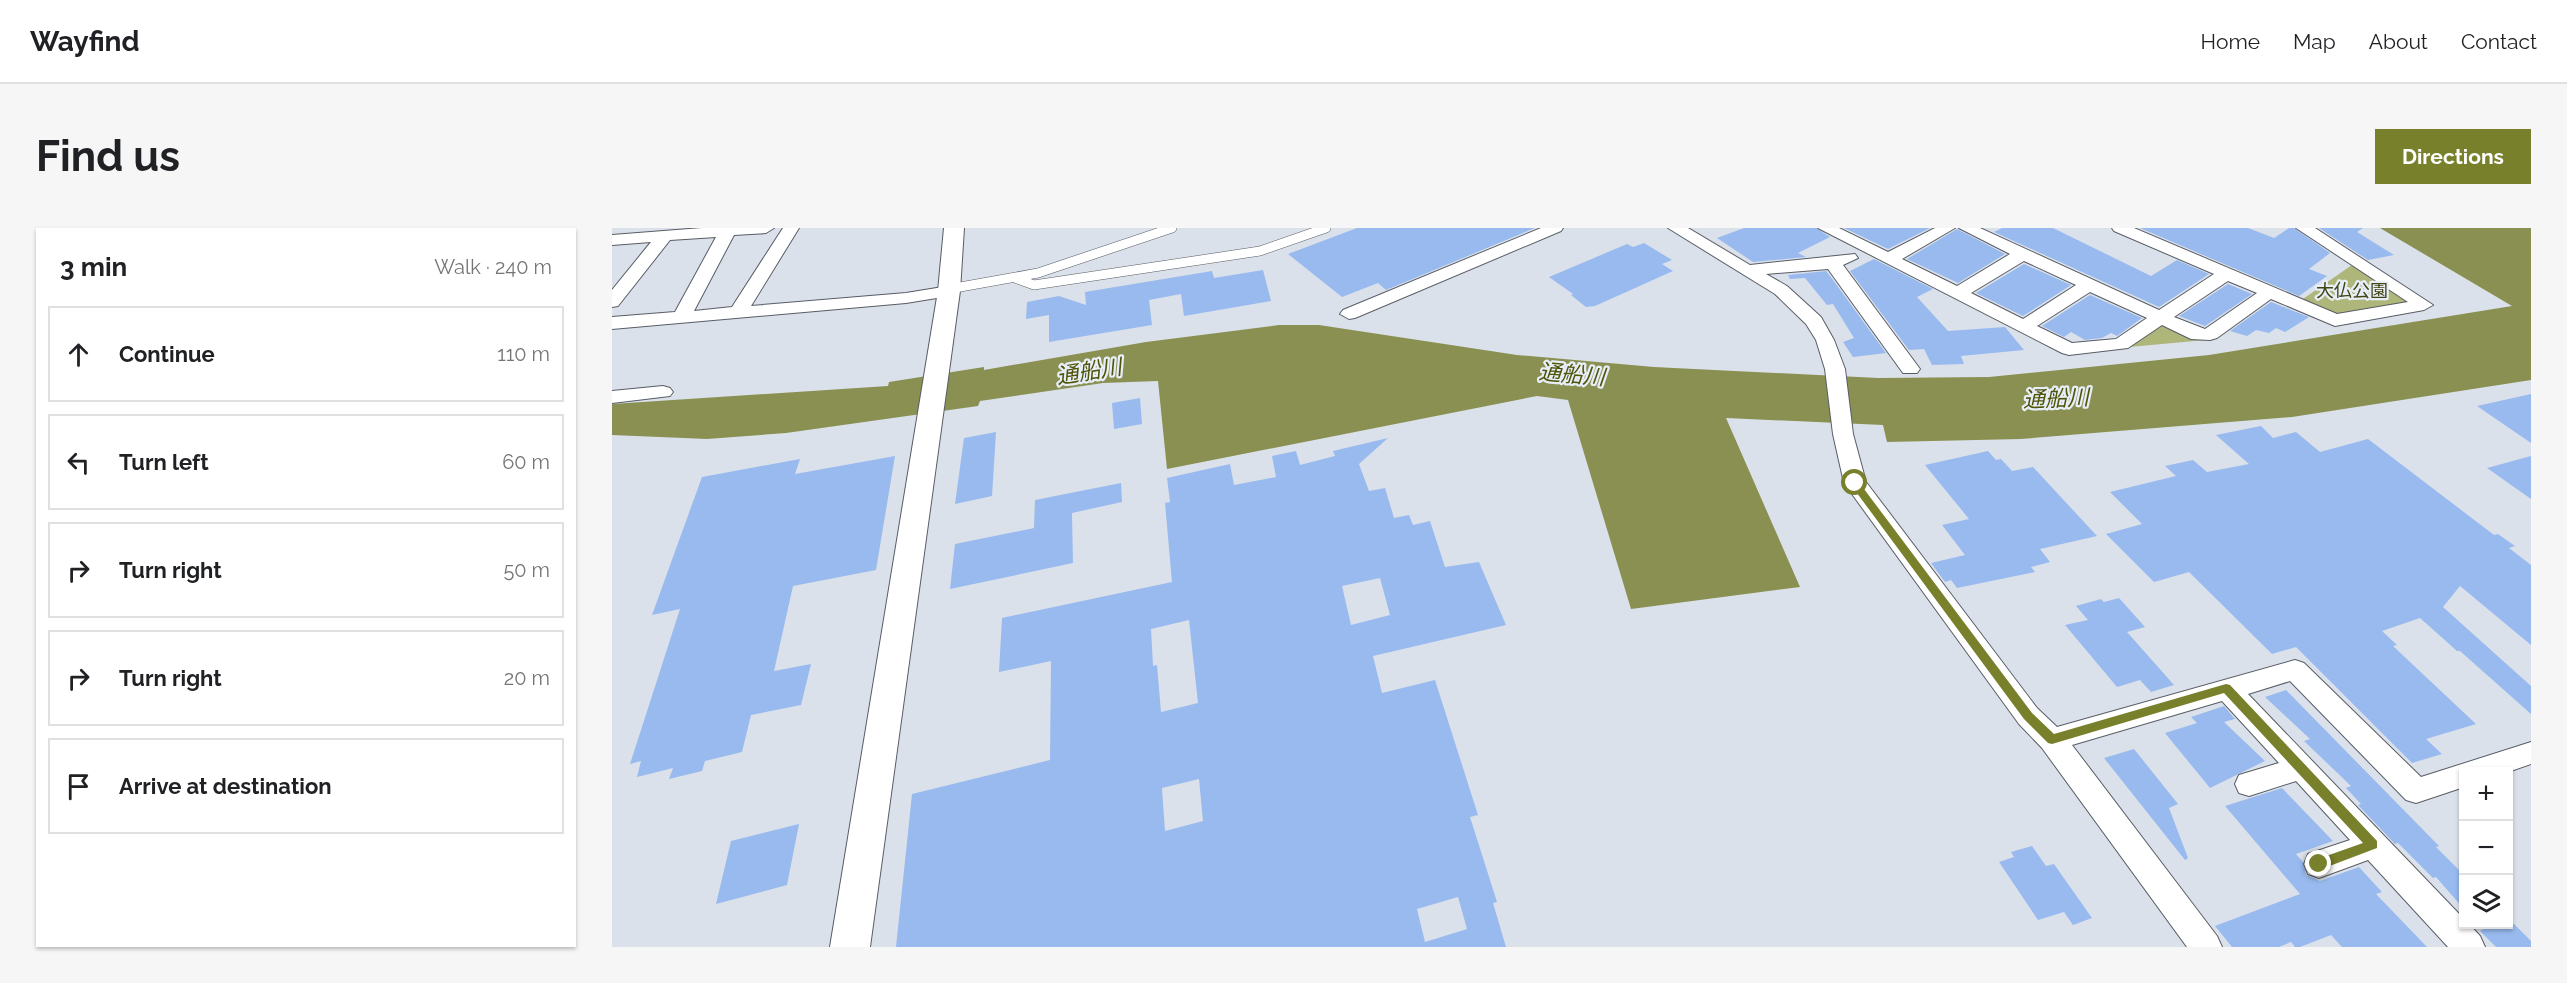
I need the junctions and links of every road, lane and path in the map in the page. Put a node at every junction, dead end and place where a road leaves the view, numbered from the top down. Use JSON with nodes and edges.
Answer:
{"nodes":[{"id":1,"x":766,"y":228,"type":"edge"},
{"id":2,"x":791,"y":228,"type":"edge"},
{"id":3,"x":954,"y":228,"type":"edge"},
{"id":4,"x":1172,"y":228,"type":"edge"},
{"id":5,"x":1326,"y":228,"type":"edge"},
{"id":6,"x":1555,"y":228,"type":"edge"},
{"id":7,"x":1676,"y":228,"type":"edge"},
{"id":8,"x":1826,"y":228,"type":"edge"},
{"id":9,"x":1947,"y":228,"type":"edge"},
{"id":10,"x":1967,"y":228,"type":"edge"},
{"id":11,"x":2120,"y":228,"type":"edge"},
{"id":12,"x":2304,"y":228,"type":"edge"},
{"id":13,"x":728,"y":231,"type":"junction"},
{"id":14,"x":665,"y":236,"type":"junction"},
{"id":15,"x":612,"y":240,"type":"edge"},
{"id":16,"x":1867,"y":248,"type":"junction"},
{"id":17,"x":2023,"y":254,"type":"junction"},
{"id":18,"x":1889,"y":259,"type":"junction"},
{"id":19,"x":1833,"y":263,"type":"junction"},
{"id":20,"x":1747,"y":270,"type":"junction"},
{"id":21,"x":2226,"y":274,"type":"junction"},
{"id":22,"x":1015,"y":278,"type":"junction"},
{"id":23,"x":2090,"y":285,"type":"junction"},
{"id":24,"x":949,"y":290,"type":"junction"},
{"id":25,"x":2270,"y":292,"type":"junction"},
{"id":26,"x":1958,"y":293,"type":"junction"},
{"id":27,"x":612,"y":302,"type":"edge"},
{"id":28,"x":737,"y":313,"type":"junction"},
{"id":29,"x":1349,"y":314,"type":"dead end"},
{"id":30,"x":681,"y":317,"type":"junction"},
{"id":31,"x":2162,"y":318,"type":"junction"},
{"id":32,"x":612,"y":323,"type":"edge"},
{"id":33,"x":2024,"y":326,"type":"junction"},
{"id":34,"x":1910,"y":369,"type":"dead end"},
{"id":35,"x":663,"y":392,"type":"dead end"},
{"id":36,"x":612,"y":397,"type":"edge"},
{"id":37,"x":2226,"y":688,"type":"junction"},
{"id":38,"x":2052,"y":740,"type":"junction"},
{"id":39,"x":2531,"y":753,"type":"edge"},
{"id":40,"x":2487,"y":767,"type":"edge"},
{"id":41,"x":2300,"y":768,"type":"junction"},
{"id":42,"x":2459,"y":776,"type":"edge"},
{"id":43,"x":2249,"y":784,"type":"dead end"},
{"id":44,"x":2373,"y":844,"type":"junction"},
{"id":45,"x":2319,"y":864,"type":"dead end"},
{"id":46,"x":850,"y":947,"type":"edge"},
{"id":47,"x":2206,"y":947,"type":"edge"},
{"id":48,"x":2469,"y":947,"type":"edge"}],
"edges":[{"from":1,"to":13,"type":"street"},
{"from":2,"to":28,"type":"street"},
{"from":3,"to":24,"type":"street"},
{"from":4,"to":22,"type":"lane"},
{"from":5,"to":22,"type":"lane"},
{"from":6,"to":29,"type":"street"},
{"from":7,"to":20,"type":"street"},
{"from":8,"to":16,"type":"street"},
{"from":9,"to":18,"type":"street"},
{"from":10,"to":17,"type":"street"},
{"from":11,"to":21,"type":"street"},
{"from":12,"to":25,"type":"street"},
{"from":13,"to":14,"type":"street"},
{"from":13,"to":30,"type":"street"},
{"from":14,"to":15,"type":"street"},
{"from":14,"to":27,"type":"street"},
{"from":16,"to":18,"type":"street"},
{"from":16,"to":19,"type":"street"},
{"from":17,"to":23,"type":"street"},
{"from":17,"to":26,"type":"street"},
{"from":18,"to":26,"type":"street"},
{"from":19,"to":20,"type":"street"},
{"from":19,"to":34,"type":"street"},
{"from":20,"to":38,"type":"street"},
{"from":21,"to":25,"type":"street"},
{"from":21,"to":31,"type":"street"},
{"from":22,"to":24,"type":"lane"},
{"from":23,"to":31,"type":"street"},
{"from":23,"to":33,"type":"street"},
{"from":24,"to":28,"type":"street"},
{"from":24,"to":46,"type":"street"},
{"from":25,"to":31,"type":"street"},
{"from":26,"to":33,"type":"street"},
{"from":28,"to":30,"type":"street"},
{"from":30,"to":32,"type":"street"},
{"from":31,"to":33,"type":"street"},
{"from":35,"to":36,"type":"street"},
{"from":37,"to":38,"type":"street"},
{"from":37,"to":41,"type":"street"},
{"from":37,"to":42,"type":"street"},
{"from":38,"to":47,"type":"street"},
{"from":39,"to":40,"type":"street"},
{"from":41,"to":43,"type":"street"},
{"from":41,"to":44,"type":"street"},
{"from":44,"to":45,"type":"street"},
{"from":44,"to":48,"type":"street"}]}
